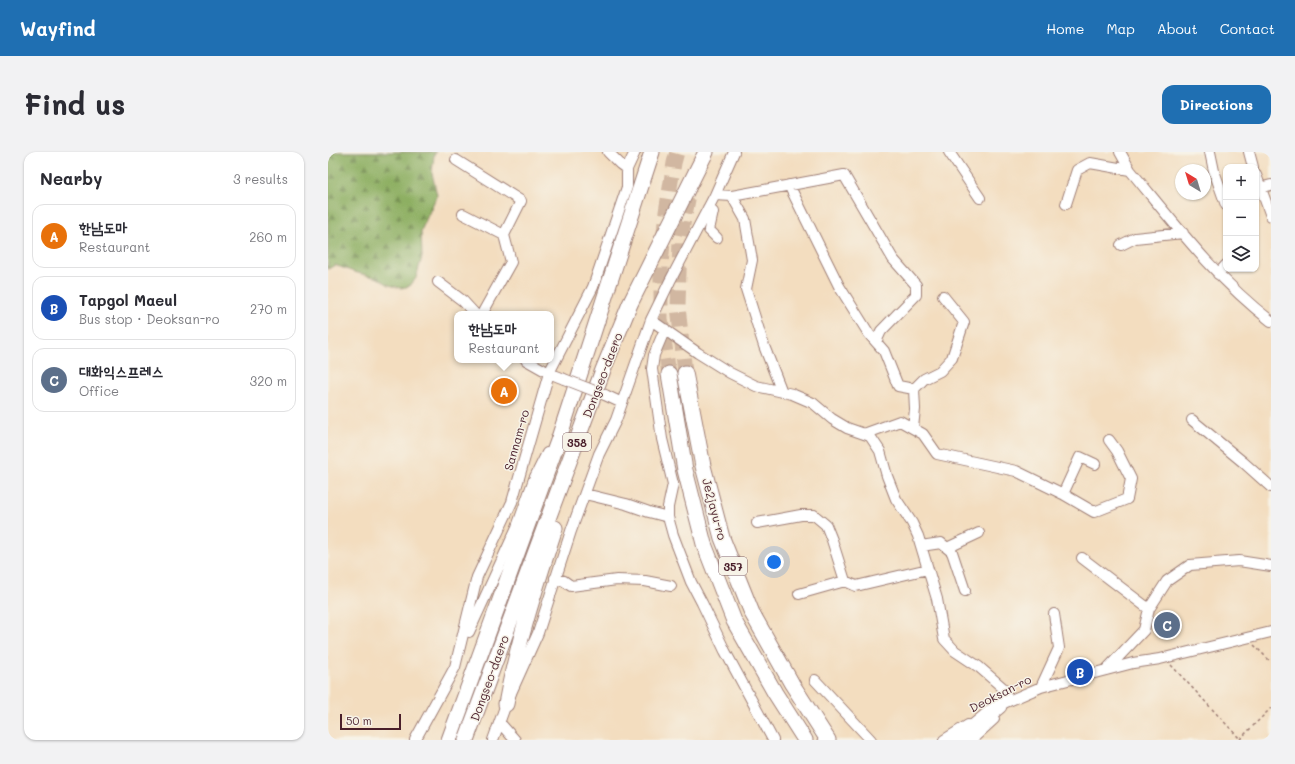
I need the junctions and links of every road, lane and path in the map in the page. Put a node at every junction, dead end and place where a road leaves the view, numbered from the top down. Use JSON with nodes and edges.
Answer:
{"nodes":[{"id":1,"x":608,"y":152,"type":"edge"},
{"id":2,"x":635,"y":152,"type":"edge"},
{"id":3,"x":652,"y":152,"type":"edge"},
{"id":4,"x":706,"y":152,"type":"edge"},
{"id":5,"x":734,"y":152,"type":"edge"},
{"id":6,"x":949,"y":152,"type":"edge"},
{"id":7,"x":1120,"y":152,"type":"edge"},
{"id":8,"x":1210,"y":152,"type":"edge"},
{"id":9,"x":1249,"y":152,"type":"edge"},
{"id":10,"x":456,"y":160,"type":"dead end"},
{"id":11,"x":1252,"y":164,"type":"edge"},
{"id":12,"x":627,"y":169,"type":"junction"},
{"id":13,"x":1130,"y":170,"type":"junction"},
{"id":14,"x":1271,"y":185,"type":"edge"},
{"id":15,"x":789,"y":186,"type":"junction"},
{"id":16,"x":1259,"y":188,"type":"edge"},
{"id":17,"x":1259,"y":190,"type":"edge"},
{"id":18,"x":715,"y":195,"type":"junction"},
{"id":19,"x":732,"y":196,"type":"junction"},
{"id":20,"x":980,"y":198,"type":"dead end"},
{"id":21,"x":1224,"y":200,"type":"edge"},
{"id":22,"x":1066,"y":204,"type":"dead end"},
{"id":23,"x":708,"y":208,"type":"junction"},
{"id":24,"x":464,"y":214,"type":"dead end"},
{"id":25,"x":1271,"y":216,"type":"edge"},
{"id":26,"x":1183,"y":233,"type":"junction"},
{"id":27,"x":504,"y":236,"type":"junction"},
{"id":28,"x":717,"y":238,"type":"dead end"},
{"id":29,"x":1121,"y":245,"type":"dead end"},
{"id":30,"x":1223,"y":268,"type":"edge"},
{"id":31,"x":1218,"y":274,"type":"junction"},
{"id":32,"x":438,"y":282,"type":"dead end"},
{"id":33,"x":943,"y":296,"type":"dead end"},
{"id":34,"x":472,"y":311,"type":"edge"},
{"id":35,"x":484,"y":311,"type":"edge"},
{"id":36,"x":651,"y":320,"type":"junction"},
{"id":37,"x":1271,"y":321,"type":"edge"},
{"id":38,"x":665,"y":329,"type":"junction"},
{"id":39,"x":876,"y":342,"type":"junction"},
{"id":40,"x":531,"y":363,"type":"edge"},
{"id":41,"x":549,"y":373,"type":"junction"},
{"id":42,"x":685,"y":373,"type":"tunnel mouth"},
{"id":43,"x":669,"y":374,"type":"tunnel mouth"},
{"id":44,"x":914,"y":389,"type":"junction"},
{"id":45,"x":782,"y":392,"type":"junction"},
{"id":46,"x":590,"y":403,"type":"junction"},
{"id":47,"x":622,"y":403,"type":"junction"},
{"id":48,"x":569,"y":408,"type":"junction"},
{"id":49,"x":1192,"y":420,"type":"dead end"},
{"id":50,"x":913,"y":428,"type":"junction"},
{"id":51,"x":864,"y":434,"type":"junction"},
{"id":52,"x":1109,"y":440,"type":"dead end"},
{"id":53,"x":1095,"y":464,"type":"dead end"},
{"id":54,"x":1271,"y":487,"type":"edge"},
{"id":55,"x":585,"y":494,"type":"junction"},
{"id":56,"x":1063,"y":494,"type":"junction"},
{"id":57,"x":668,"y":517,"type":"junction"},
{"id":58,"x":757,"y":523,"type":"dead end"},
{"id":59,"x":979,"y":534,"type":"dead end"},
{"id":60,"x":921,"y":546,"type":"junction"},
{"id":61,"x":947,"y":548,"type":"junction"},
{"id":62,"x":1082,"y":558,"type":"dead end"},
{"id":63,"x":1271,"y":566,"type":"edge"},
{"id":64,"x":928,"y":569,"type":"junction"},
{"id":65,"x":556,"y":578,"type":"junction"},
{"id":66,"x":845,"y":581,"type":"junction"},
{"id":67,"x":671,"y":586,"type":"dead end"},
{"id":68,"x":965,"y":591,"type":"dead end"},
{"id":69,"x":799,"y":594,"type":"dead end"},
{"id":70,"x":1149,"y":609,"type":"junction"},
{"id":71,"x":1054,"y":614,"type":"dead end"},
{"id":72,"x":1271,"y":632,"type":"edge"},
{"id":73,"x":1248,"y":638,"type":"junction"},
{"id":74,"x":1128,"y":646,"type":"junction"},
{"id":75,"x":1164,"y":658,"type":"junction"},
{"id":76,"x":1271,"y":662,"type":"edge"},
{"id":77,"x":1133,"y":663,"type":"junction"},
{"id":78,"x":455,"y":667,"type":"junction"},
{"id":79,"x":1106,"y":670,"type":"junction"},
{"id":80,"x":815,"y":680,"type":"dead end"},
{"id":81,"x":1041,"y":687,"type":"junction"},
{"id":82,"x":1004,"y":703,"type":"junction"},
{"id":83,"x":506,"y":704,"type":"junction"},
{"id":84,"x":1271,"y":708,"type":"edge"},
{"id":85,"x":500,"y":723,"type":"junction"},
{"id":86,"x":1241,"y":739,"type":"edge"},
{"id":87,"x":415,"y":740,"type":"edge"},
{"id":88,"x":449,"y":740,"type":"edge"},
{"id":89,"x":466,"y":740,"type":"edge"},
{"id":90,"x":493,"y":740,"type":"edge"},
{"id":91,"x":515,"y":740,"type":"edge"},
{"id":92,"x":773,"y":740,"type":"edge"},
{"id":93,"x":805,"y":740,"type":"edge"},
{"id":94,"x":828,"y":740,"type":"edge"},
{"id":95,"x":872,"y":740,"type":"edge"},
{"id":96,"x":944,"y":740,"type":"edge"},
{"id":97,"x":958,"y":740,"type":"edge"},
{"id":98,"x":971,"y":740,"type":"edge"}],
"edges":[{"from":1,"to":12,"type":"street"},
{"from":2,"to":12,"type":"street"},
{"from":3,"to":48,"type":"highway","name":"Dongseo-daero","number":"358"},
{"from":4,"to":46,"type":"highway","name":"Dongseo-daero","number":"358"},
{"from":5,"to":18,"type":"street"},
{"from":6,"to":20,"type":"street"},
{"from":7,"to":13,"type":"street"},
{"from":8,"to":21,"type":"street"},
{"from":9,"to":11,"type":"street"},
{"from":10,"to":27,"type":"street"},
{"from":12,"to":41,"type":"street","name":"Sannam-ro"},
{"from":13,"to":22,"type":"street"},
{"from":13,"to":26,"type":"street"},
{"from":14,"to":16,"type":"street"},
{"from":15,"to":19,"type":"street"},
{"from":15,"to":39,"type":"street"},
{"from":15,"to":39,"type":"street"},
{"from":17,"to":25,"type":"street"},
{"from":18,"to":19,"type":"street"},
{"from":18,"to":23,"type":"street"},
{"from":19,"to":45,"type":"street"},
{"from":23,"to":28,"type":"street"},
{"from":23,"to":36,"type":"street"},
{"from":24,"to":27,"type":"street"},
{"from":26,"to":29,"type":"street"},
{"from":26,"to":31,"type":"street"},
{"from":27,"to":35,"type":"street"},
{"from":30,"to":31,"type":"street"},
{"from":31,"to":37,"type":"street"},
{"from":32,"to":34,"type":"street"},
{"from":33,"to":44,"type":"street"},
{"from":36,"to":38,"type":"street"},
{"from":36,"to":47,"type":"street"},
{"from":38,"to":45,"type":"street"},
{"from":38,"to":57,"type":"street"},
{"from":39,"to":44,"type":"street"},
{"from":40,"to":41,"type":"street"},
{"from":41,"to":47,"type":"street","bridge":true},
{"from":41,"to":78,"type":"street","name":"Sannam-ro"},
{"from":42,"to":94,"type":"highway","name":"Je2jayu-ro","number":"357"},
{"from":43,"to":93,"type":"highway","name":"Je2jayu-ro","number":"357"},
{"from":44,"to":50,"type":"street"},
{"from":45,"to":51,"type":"street"},
{"from":46,"to":83,"type":"highway"},
{"from":46,"to":89,"type":"highway","name":"Dongseo-daero","number":"358"},
{"from":47,"to":55,"type":"street"},
{"from":48,"to":78,"type":"street"},
{"from":48,"to":88,"type":"highway","name":"Dongseo-daero","number":"358"},
{"from":49,"to":54,"type":"street"},
{"from":50,"to":51,"type":"street"},
{"from":50,"to":56,"type":"street"},
{"from":51,"to":60,"type":"street"},
{"from":52,"to":56,"type":"street"},
{"from":53,"to":56,"type":"street"},
{"from":55,"to":57,"type":"street"},
{"from":55,"to":65,"type":"street"},
{"from":57,"to":92,"type":"street"},
{"from":58,"to":66,"type":"street"},
{"from":59,"to":61,"type":"street"},
{"from":60,"to":61,"type":"street"},
{"from":60,"to":64,"type":"street"},
{"from":61,"to":68,"type":"street"},
{"from":62,"to":70,"type":"street"},
{"from":63,"to":70,"type":"street"},
{"from":64,"to":66,"type":"street"},
{"from":64,"to":82,"type":"street"},
{"from":65,"to":67,"type":"street"},
{"from":65,"to":83,"type":"street"},
{"from":66,"to":69,"type":"street"},
{"from":70,"to":74,"type":"street"},
{"from":71,"to":81,"type":"street"},
{"from":72,"to":73,"type":"street","name":"Deoksan-ro"},
{"from":73,"to":75,"type":"street","name":"Deoksan-ro"},
{"from":73,"to":76,"type":"path"},
{"from":74,"to":77,"type":"street"},
{"from":74,"to":79,"type":"street"},
{"from":75,"to":77,"type":"street","name":"Deoksan-ro"},
{"from":75,"to":86,"type":"path"},
{"from":77,"to":79,"type":"street","name":"Deoksan-ro"},
{"from":78,"to":87,"type":"street","name":"Sannam-ro"},
{"from":79,"to":81,"type":"street","name":"Deoksan-ro"},
{"from":80,"to":95,"type":"street"},
{"from":81,"to":82,"type":"street","name":"Deoksan-ro"},
{"from":82,"to":96,"type":"street","name":"Deoksan-ro"},
{"from":82,"to":97,"type":"highway"},
{"from":82,"to":98,"type":"street"},
{"from":83,"to":85,"type":"street"},
{"from":84,"to":86,"type":"path"},
{"from":85,"to":90,"type":"street"},
{"from":85,"to":91,"type":"street"}]}
